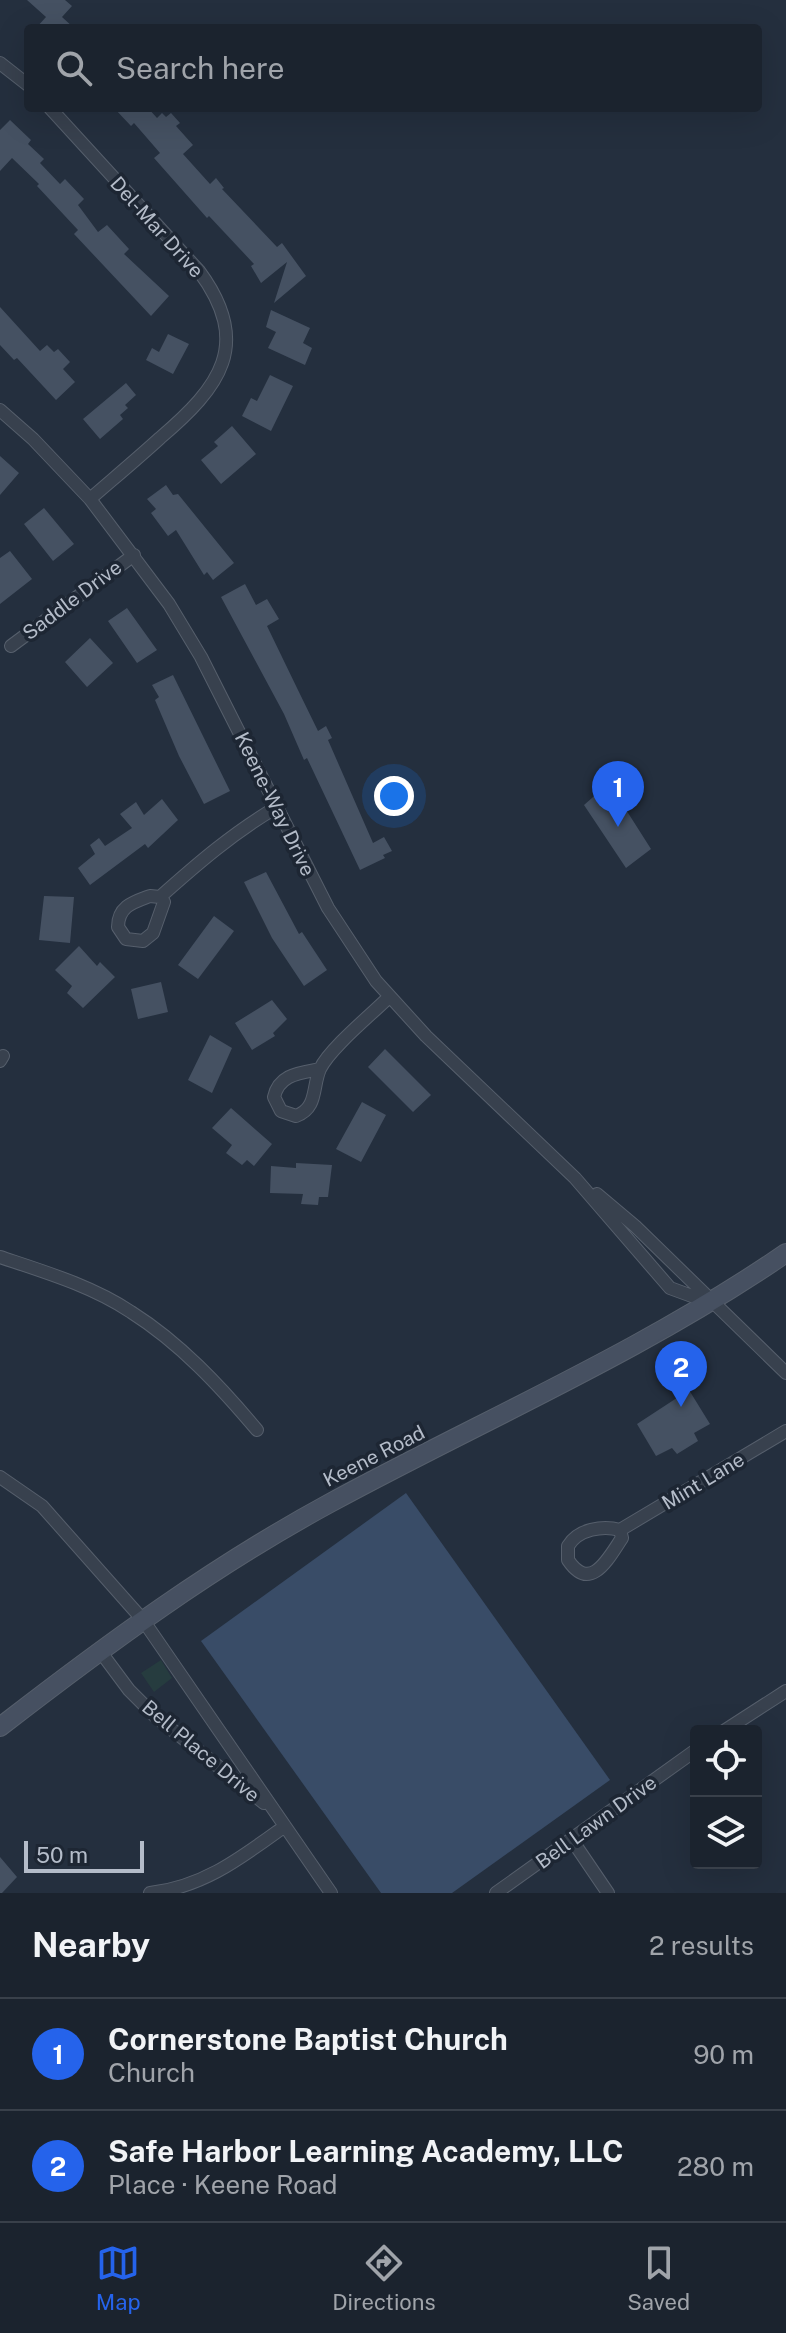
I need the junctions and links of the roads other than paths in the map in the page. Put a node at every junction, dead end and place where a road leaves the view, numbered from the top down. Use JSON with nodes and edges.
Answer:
{"nodes":[{"id":1,"x":0,"y":63,"type":"edge"},
{"id":2,"x":24,"y":82,"type":"edge"},
{"id":3,"x":54,"y":112,"type":"edge"},
{"id":4,"x":0,"y":410,"type":"edge"},
{"id":5,"x":90,"y":499,"type":"junction"},
{"id":6,"x":134,"y":555,"type":"junction"},
{"id":7,"x":11,"y":646,"type":"dead end"},
{"id":8,"x":277,"y":807,"type":"junction"},
{"id":9,"x":160,"y":897,"type":"dead end"},
{"id":10,"x":389,"y":997,"type":"junction"},
{"id":11,"x":320,"y":1069,"type":"dead end"},
{"id":12,"x":575,"y":1178,"type":"junction"},
{"id":13,"x":786,"y":1253,"type":"edge"},
{"id":14,"x":0,"y":1257,"type":"edge"},
{"id":15,"x":711,"y":1303,"type":"junction"},
{"id":16,"x":786,"y":1373,"type":"edge"},
{"id":17,"x":257,"y":1430,"type":"dead end"},
{"id":18,"x":786,"y":1431,"type":"edge"},
{"id":19,"x":0,"y":1477,"type":"edge"},
{"id":20,"x":620,"y":1530,"type":"junction"},
{"id":21,"x":143,"y":1620,"type":"junction"},
{"id":22,"x":100,"y":1651,"type":"junction"},
{"id":23,"x":786,"y":1691,"type":"edge"},
{"id":24,"x":733,"y":1725,"type":"edge"},
{"id":25,"x":0,"y":1727,"type":"edge"},
{"id":26,"x":690,"y":1754,"type":"edge"},
{"id":27,"x":274,"y":1811,"type":"junction"},
{"id":28,"x":285,"y":1826,"type":"junction"},
{"id":29,"x":572,"y":1840,"type":"junction"},
{"id":30,"x":150,"y":1893,"type":"edge"},
{"id":31,"x":331,"y":1893,"type":"edge"},
{"id":32,"x":496,"y":1893,"type":"edge"},
{"id":33,"x":608,"y":1893,"type":"edge"}],
"edges":[{"from":1,"to":2,"type":"street"},
{"from":3,"to":5,"type":"street","name":"Del-Mar Drive"},
{"from":4,"to":5,"type":"street","name":"Keene-Way Drive"},
{"from":5,"to":6,"type":"street","name":"Keene-Way Drive"},
{"from":6,"to":7,"type":"street","name":"Saddle Drive"},
{"from":6,"to":8,"type":"street","name":"Keene-Way Drive"},
{"from":8,"to":9,"type":"street"},
{"from":8,"to":10,"type":"street","name":"Keene-Way Drive"},
{"from":10,"to":11,"type":"street"},
{"from":10,"to":12,"type":"street","name":"Keene-Way Drive"},
{"from":12,"to":15,"type":"street","name":"Keene-Way Drive"},
{"from":12,"to":15,"type":"street","name":"Keene-Way Drive"},
{"from":13,"to":15,"type":"main road","name":"Keene Road"},
{"from":14,"to":17,"type":"street"},
{"from":15,"to":16,"type":"street"},
{"from":15,"to":21,"type":"main road","name":"Keene Road"},
{"from":18,"to":20,"type":"street","name":"Mint Lane"},
{"from":19,"to":21,"type":"street","name":"Bell Place Drive"},
{"from":20,"to":20,"type":"street","name":"Mint Lane"},
{"from":21,"to":22,"type":"main road","name":"Keene Road"},
{"from":21,"to":27,"type":"street","name":"Bell Place Drive"},
{"from":22,"to":25,"type":"main road","name":"Keene Road"},
{"from":22,"to":27,"type":"street","name":"Bell Place Drive"},
{"from":23,"to":24,"type":"street"},
{"from":26,"to":29,"type":"street","name":"Bell Lawn Drive"},
{"from":27,"to":28,"type":"street","name":"Bell Place Drive"},
{"from":28,"to":30,"type":"street"},
{"from":28,"to":31,"type":"street","name":"Bell Place Drive"},
{"from":29,"to":32,"type":"street","name":"Bell Lawn Drive"},
{"from":29,"to":33,"type":"street"}]}
